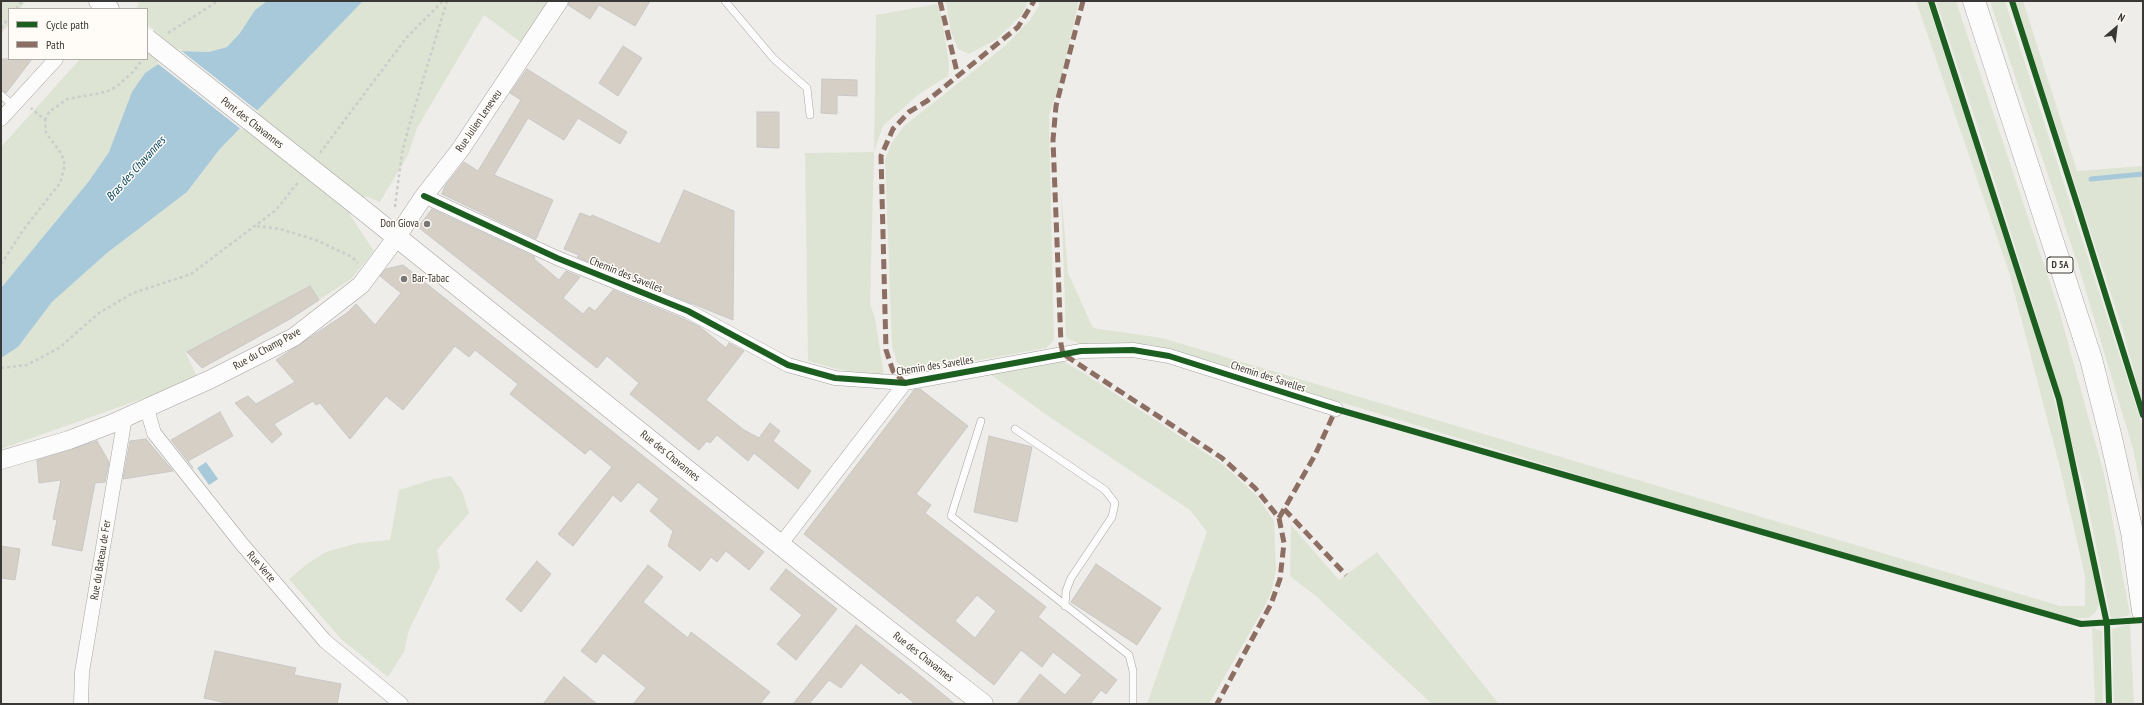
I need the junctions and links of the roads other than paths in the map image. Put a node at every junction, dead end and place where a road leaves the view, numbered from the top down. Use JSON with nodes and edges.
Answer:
{"nodes":[{"id":1,"x":559,"y":1,"type":"edge"},
{"id":2,"x":725,"y":1,"type":"edge"},
{"id":3,"x":1974,"y":1,"type":"edge"},
{"id":4,"x":148,"y":40,"type":"edge"},
{"id":5,"x":55,"y":60,"type":"edge"},
{"id":6,"x":1,"y":95,"type":"edge"},
{"id":7,"x":17,"y":102,"type":"junction"},
{"id":8,"x":810,"y":115,"type":"dead end"},
{"id":9,"x":1,"y":119,"type":"edge"},
{"id":10,"x":424,"y":196,"type":"junction"},
{"id":11,"x":358,"y":206,"type":"joint"},
{"id":12,"x":401,"y":230,"type":"junction"},
{"id":13,"x":905,"y":383,"type":"junction"},
{"id":14,"x":147,"y":409,"type":"junction"},
{"id":15,"x":1336,"y":409,"type":"dead end"},
{"id":16,"x":118,"y":420,"type":"junction"},
{"id":17,"x":981,"y":421,"type":"dead end"},
{"id":18,"x":1015,"y":429,"type":"dead end"},
{"id":19,"x":1,"y":460,"type":"edge"},
{"id":20,"x":780,"y":545,"type":"junction"},
{"id":21,"x":1065,"y":606,"type":"junction"},
{"id":22,"x":2143,"y":611,"type":"edge"},
{"id":23,"x":80,"y":704,"type":"edge"},
{"id":24,"x":401,"y":704,"type":"edge"},
{"id":25,"x":983,"y":704,"type":"edge"},
{"id":26,"x":1133,"y":704,"type":"edge"}],
"edges":[{"from":1,"to":10,"type":"street","name":"Rue Julien Leneveu"},
{"from":2,"to":8,"type":"lane"},
{"from":3,"to":22,"type":"main road","number":"D 5A"},
{"from":4,"to":11,"type":"main road","name":"Pont des Chavannes","bridge":true},
{"from":5,"to":7,"type":"street"},
{"from":6,"to":7,"type":"lane"},
{"from":7,"to":9,"type":"street"},
{"from":10,"to":12,"type":"street","name":"Rue Julien Leneveu"},
{"from":10,"to":13,"type":"street","name":"Chemin des Savelles"},
{"from":11,"to":12,"type":"main road","name":"Rue des Chavannes"},
{"from":12,"to":14,"type":"street","name":"Rue du Champ Pave"},
{"from":12,"to":20,"type":"main road","name":"Rue des Chavannes"},
{"from":13,"to":15,"type":"street","name":"Chemin des Savelles"},
{"from":13,"to":20,"type":"street"},
{"from":14,"to":16,"type":"street","name":"Rue du Champ Pave"},
{"from":14,"to":24,"type":"street","name":"Rue Verte"},
{"from":16,"to":19,"type":"street","name":"Rue du Champ Pave"},
{"from":16,"to":23,"type":"street","name":"Rue du Bateau de Fer"},
{"from":17,"to":21,"type":"lane"},
{"from":18,"to":21,"type":"lane"},
{"from":20,"to":25,"type":"main road","name":"Rue des Chavannes"},
{"from":21,"to":26,"type":"lane"}]}
